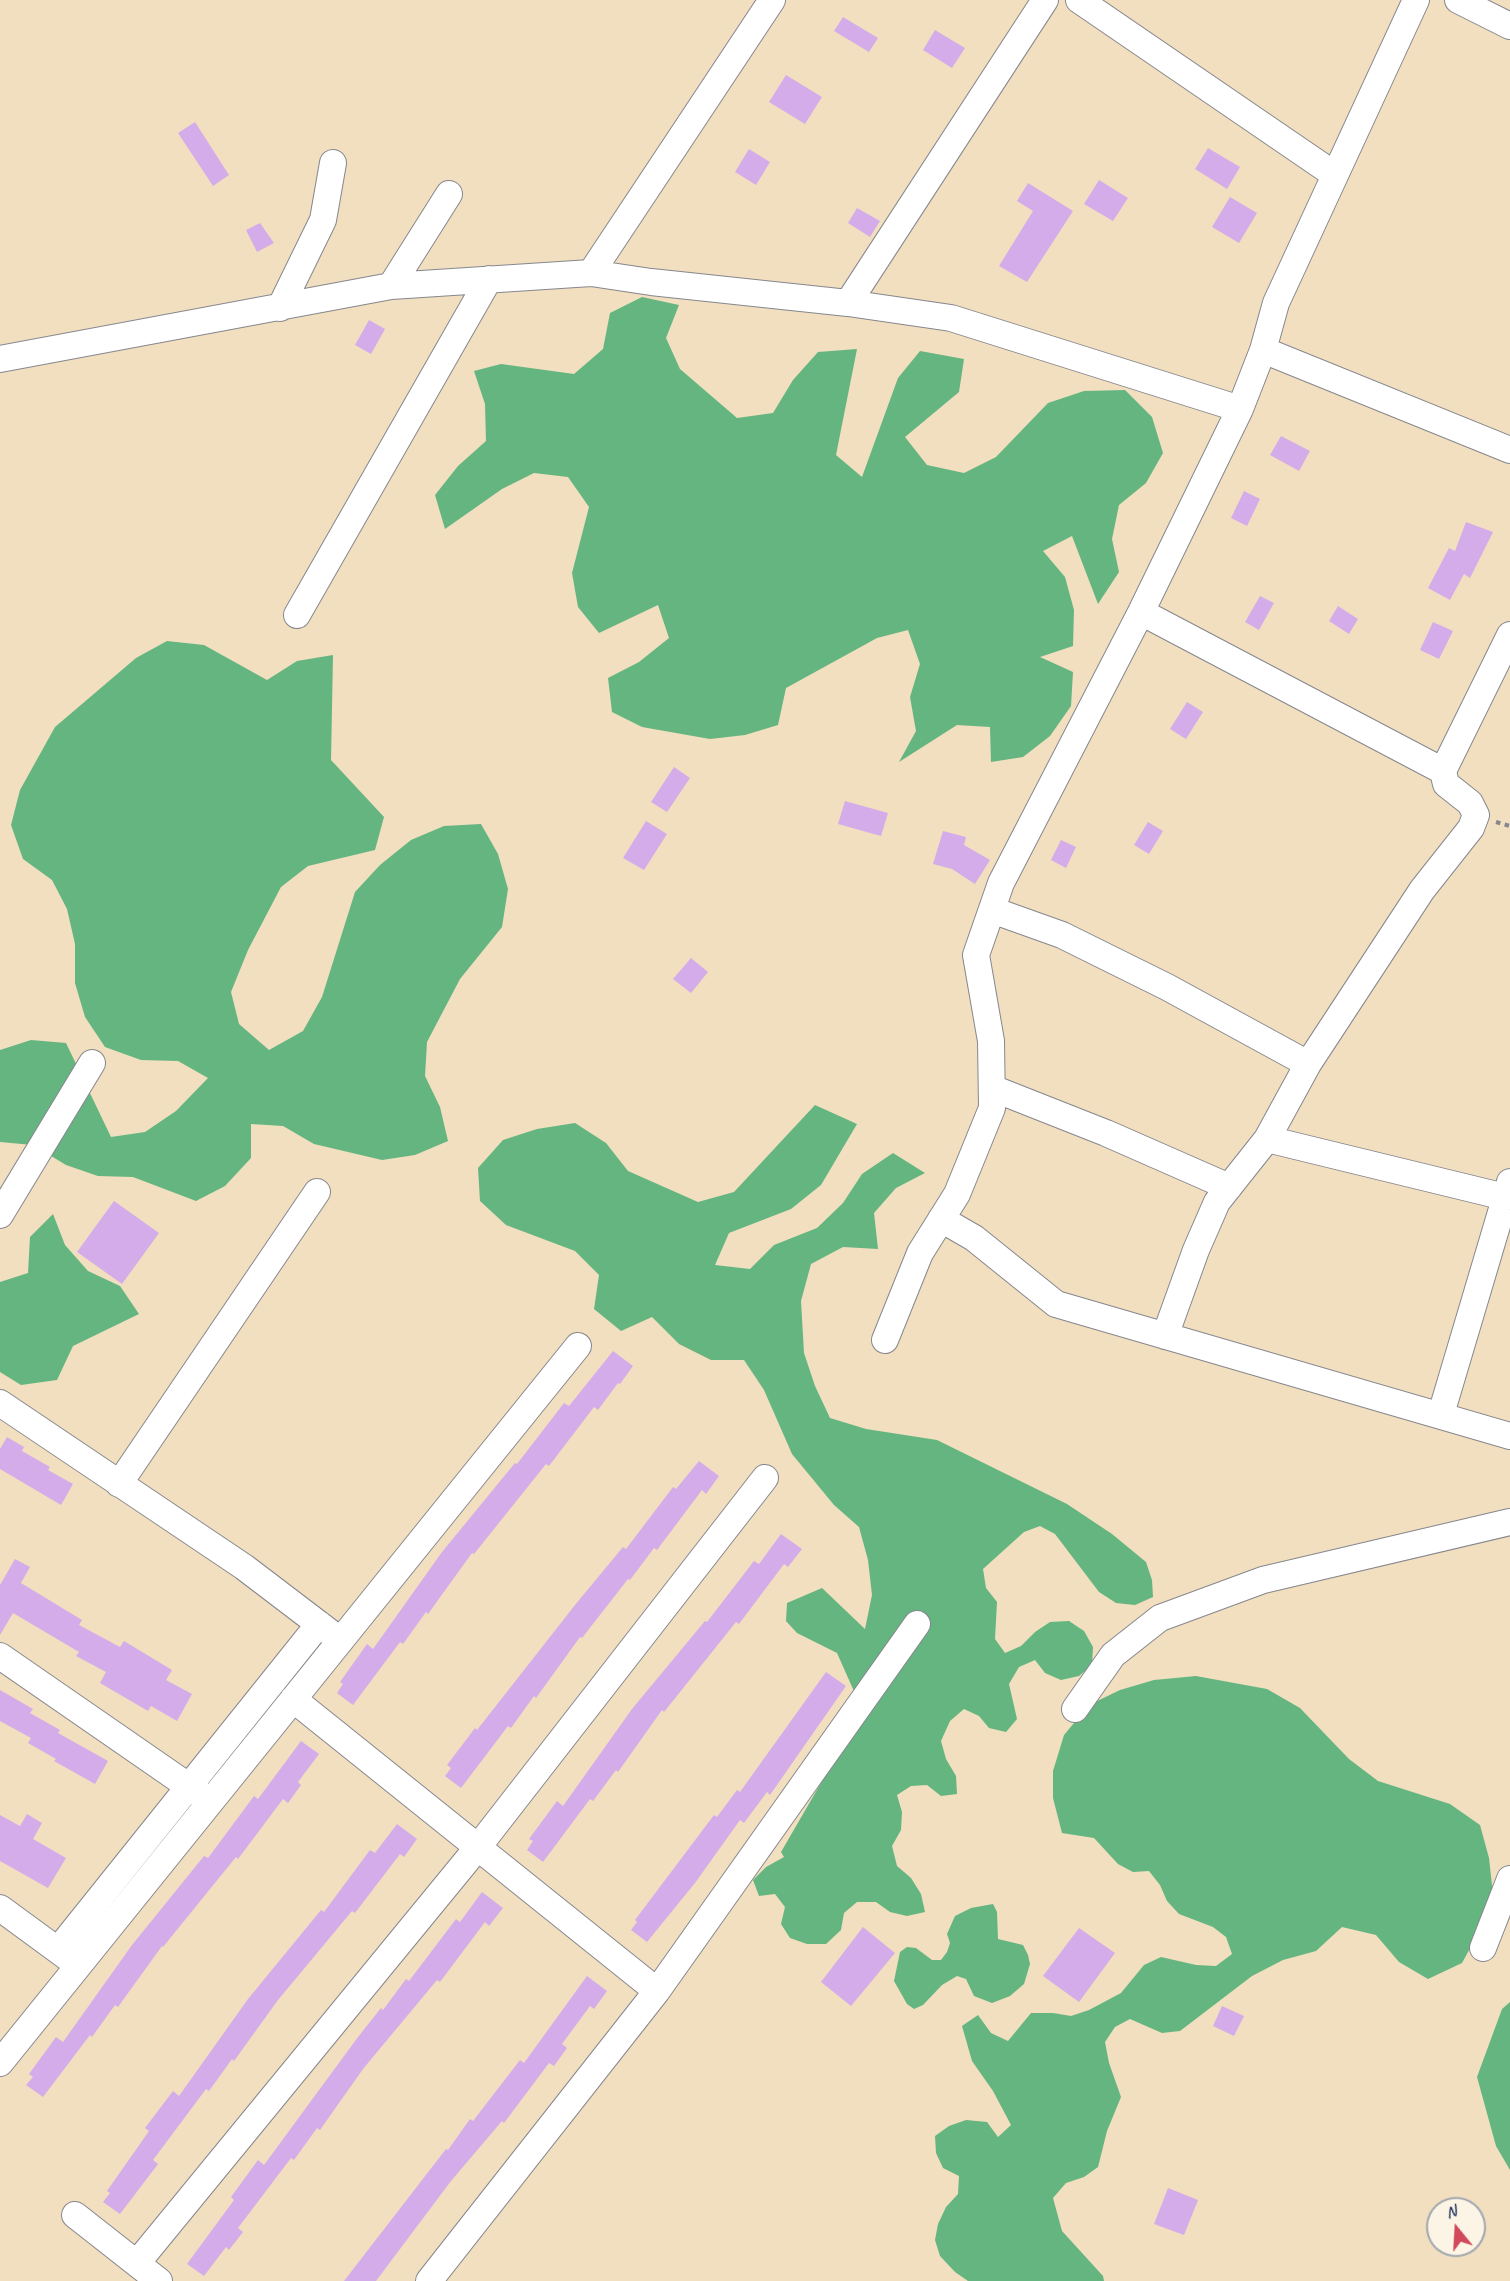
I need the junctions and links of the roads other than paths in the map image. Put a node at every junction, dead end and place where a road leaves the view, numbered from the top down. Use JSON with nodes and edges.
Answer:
{"nodes":[{"id":1,"x":772,"y":0,"type":"edge"},
{"id":2,"x":1045,"y":0,"type":"edge"},
{"id":3,"x":1079,"y":0,"type":"edge"},
{"id":4,"x":1416,"y":0,"type":"edge"},
{"id":5,"x":1458,"y":0,"type":"edge"},
{"id":6,"x":1510,"y":26,"type":"edge"},
{"id":7,"x":333,"y":164,"type":"dead end"},
{"id":8,"x":1335,"y":175,"type":"junction"},
{"id":9,"x":449,"y":194,"type":"dead end"},
{"id":10,"x":591,"y":273,"type":"junction"},
{"id":11,"x":489,"y":279,"type":"junction"},
{"id":12,"x":391,"y":286,"type":"junction"},
{"id":13,"x":848,"y":303,"type":"junction"},
{"id":14,"x":280,"y":308,"type":"junction"},
{"id":15,"x":1263,"y":350,"type":"junction"},
{"id":16,"x":0,"y":359,"type":"edge"},
{"id":17,"x":1240,"y":409,"type":"junction"},
{"id":18,"x":1510,"y":450,"type":"edge"},
{"id":19,"x":1141,"y":612,"type":"junction"},
{"id":20,"x":297,"y":615,"type":"dead end"},
{"id":21,"x":1510,"y":635,"type":"edge"},
{"id":22,"x":1443,"y":771,"type":"junction"},
{"id":23,"x":992,"y":910,"type":"junction"},
{"id":24,"x":92,"y":1063,"type":"dead end"},
{"id":25,"x":1308,"y":1065,"type":"junction"},
{"id":26,"x":992,"y":1088,"type":"junction"},
{"id":27,"x":1267,"y":1138,"type":"junction"},
{"id":28,"x":1229,"y":1187,"type":"junction"},
{"id":29,"x":1508,"y":1190,"type":"edge"},
{"id":30,"x":317,"y":1192,"type":"dead end"},
{"id":31,"x":0,"y":1215,"type":"edge"},
{"id":32,"x":941,"y":1219,"type":"junction"},
{"id":33,"x":1165,"y":1336,"type":"junction"},
{"id":34,"x":885,"y":1340,"type":"dead end"},
{"id":35,"x":578,"y":1346,"type":"dead end"},
{"id":36,"x":0,"y":1403,"type":"edge"},
{"id":37,"x":1442,"y":1414,"type":"junction"},
{"id":38,"x":1510,"y":1436,"type":"edge"},
{"id":39,"x":765,"y":1478,"type":"dead end"},
{"id":40,"x":119,"y":1484,"type":"junction"},
{"id":41,"x":1510,"y":1522,"type":"edge"},
{"id":42,"x":318,"y":1624,"type":"junction"},
{"id":43,"x":917,"y":1624,"type":"dead end"},
{"id":44,"x":340,"y":1641,"type":"junction"},
{"id":45,"x":0,"y":1656,"type":"edge"},
{"id":46,"x":293,"y":1699,"type":"junction"},
{"id":47,"x":1075,"y":1709,"type":"dead end"},
{"id":48,"x":200,"y":1795,"type":"junction"},
{"id":49,"x":478,"y":1847,"type":"junction"},
{"id":50,"x":1510,"y":1879,"type":"edge"},
{"id":51,"x":0,"y":1908,"type":"edge"},
{"id":52,"x":1483,"y":1948,"type":"dead end"},
{"id":53,"x":58,"y":1950,"type":"junction"},
{"id":54,"x":79,"y":1965,"type":"junction"},
{"id":55,"x":657,"y":1991,"type":"junction"},
{"id":56,"x":0,"y":2063,"type":"edge"},
{"id":57,"x":75,"y":2214,"type":"dead end"},
{"id":58,"x":136,"y":2263,"type":"junction"},
{"id":59,"x":159,"y":2281,"type":"edge"},
{"id":60,"x":429,"y":2281,"type":"edge"}],
"edges":[{"from":1,"to":10,"type":"street"},
{"from":2,"to":13,"type":"street"},
{"from":3,"to":8,"type":"street"},
{"from":4,"to":8,"type":"street"},
{"from":5,"to":6,"type":"street"},
{"from":7,"to":14,"type":"street"},
{"from":8,"to":15,"type":"street"},
{"from":9,"to":12,"type":"street"},
{"from":10,"to":11,"type":"street"},
{"from":10,"to":13,"type":"street"},
{"from":11,"to":12,"type":"street"},
{"from":11,"to":20,"type":"street"},
{"from":12,"to":14,"type":"street"},
{"from":13,"to":17,"type":"street"},
{"from":14,"to":16,"type":"street"},
{"from":15,"to":17,"type":"street"},
{"from":15,"to":18,"type":"street"},
{"from":17,"to":19,"type":"street"},
{"from":19,"to":22,"type":"street"},
{"from":19,"to":23,"type":"street"},
{"from":21,"to":22,"type":"street"},
{"from":22,"to":25,"type":"street"},
{"from":23,"to":25,"type":"street"},
{"from":23,"to":26,"type":"street"},
{"from":24,"to":31,"type":"street"},
{"from":25,"to":27,"type":"street"},
{"from":26,"to":28,"type":"street"},
{"from":26,"to":32,"type":"street"},
{"from":27,"to":28,"type":"street"},
{"from":27,"to":29,"type":"street"},
{"from":28,"to":33,"type":"street"},
{"from":29,"to":37,"type":"street"},
{"from":30,"to":40,"type":"street"},
{"from":32,"to":33,"type":"street"},
{"from":32,"to":34,"type":"street"},
{"from":33,"to":37,"type":"street"},
{"from":35,"to":44,"type":"street"},
{"from":36,"to":40,"type":"street"},
{"from":37,"to":38,"type":"street"},
{"from":39,"to":49,"type":"street"},
{"from":40,"to":42,"type":"street"},
{"from":41,"to":47,"type":"street"},
{"from":42,"to":44,"type":"street"},
{"from":42,"to":48,"type":"street"},
{"from":43,"to":55,"type":"street"},
{"from":44,"to":46,"type":"street"},
{"from":45,"to":48,"type":"street"},
{"from":46,"to":48,"type":"street"},
{"from":46,"to":49,"type":"street"},
{"from":48,"to":53,"type":"street"},
{"from":48,"to":54,"type":"street"},
{"from":49,"to":55,"type":"street"},
{"from":49,"to":58,"type":"street"},
{"from":50,"to":52,"type":"street"},
{"from":51,"to":53,"type":"street"},
{"from":53,"to":54,"type":"street"},
{"from":54,"to":56,"type":"street"},
{"from":55,"to":60,"type":"street"},
{"from":57,"to":58,"type":"street"},
{"from":58,"to":59,"type":"street"}]}
